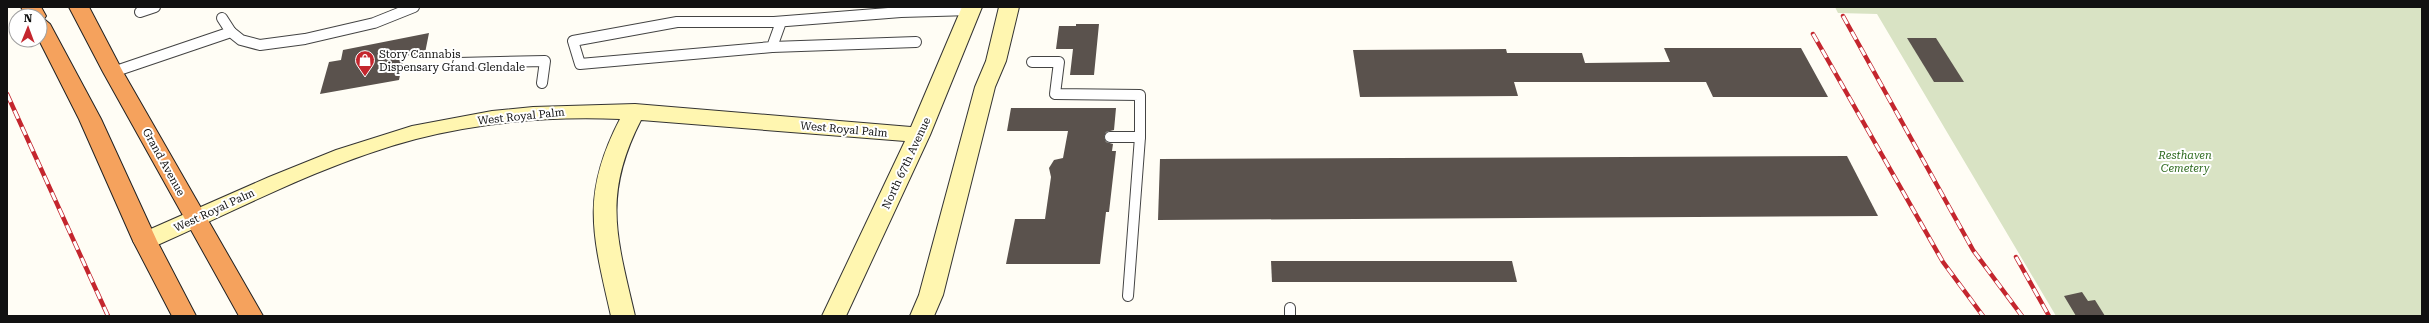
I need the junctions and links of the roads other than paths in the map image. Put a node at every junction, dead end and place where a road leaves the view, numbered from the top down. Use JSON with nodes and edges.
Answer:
{"nodes":[{"id":1,"x":79,"y":7,"type":"edge"},
{"id":2,"x":155,"y":7,"type":"edge"},
{"id":3,"x":414,"y":7,"type":"edge"},
{"id":4,"x":1009,"y":7,"type":"edge"},
{"id":5,"x":971,"y":8,"type":"edge"},
{"id":6,"x":140,"y":12,"type":"dead end"},
{"id":7,"x":222,"y":18,"type":"dead end"},
{"id":8,"x":781,"y":22,"type":"junction"},
{"id":9,"x":231,"y":32,"type":"junction"},
{"id":10,"x":48,"y":39,"type":"edge"},
{"id":11,"x":916,"y":42,"type":"dead end"},
{"id":12,"x":772,"y":48,"type":"junction"},
{"id":13,"x":1032,"y":62,"type":"dead end"},
{"id":14,"x":458,"y":63,"type":"dead end"},
{"id":15,"x":113,"y":72,"type":"junction"},
{"id":16,"x":542,"y":83,"type":"dead end"},
{"id":17,"x":635,"y":111,"type":"junction"},
{"id":18,"x":919,"y":135,"type":"junction"},
{"id":19,"x":1110,"y":137,"type":"dead end"},
{"id":20,"x":1140,"y":137,"type":"junction"},
{"id":21,"x":195,"y":219,"type":"junction"},
{"id":22,"x":145,"y":241,"type":"junction"},
{"id":23,"x":1128,"y":296,"type":"dead end"},
{"id":24,"x":928,"y":309,"type":"edge"},
{"id":25,"x":184,"y":316,"type":"edge"},
{"id":26,"x":251,"y":316,"type":"edge"},
{"id":27,"x":623,"y":316,"type":"edge"},
{"id":28,"x":834,"y":316,"type":"edge"}],
"edges":[{"from":1,"to":15,"type":"highway","name":"Grand Avenue"},
{"from":2,"to":6,"type":"lane"},
{"from":3,"to":9,"type":"lane"},
{"from":4,"to":24,"type":"main road"},
{"from":5,"to":8,"type":"lane"},
{"from":5,"to":18,"type":"main road","name":"North 67th Avenue"},
{"from":7,"to":9,"type":"lane"},
{"from":8,"to":12,"type":"lane"},
{"from":8,"to":12,"type":"lane"},
{"from":9,"to":15,"type":"lane"},
{"from":10,"to":22,"type":"highway"},
{"from":11,"to":12,"type":"lane"},
{"from":13,"to":20,"type":"lane"},
{"from":14,"to":16,"type":"lane"},
{"from":15,"to":21,"type":"highway","name":"Grand Avenue"},
{"from":17,"to":18,"type":"main road","name":"West Royal Palm"},
{"from":17,"to":21,"type":"main road","name":"West Royal Palm"},
{"from":17,"to":27,"type":"main road"},
{"from":18,"to":28,"type":"main road","name":"North 67th Avenue"},
{"from":19,"to":20,"type":"lane"},
{"from":20,"to":23,"type":"lane"},
{"from":21,"to":22,"type":"main road","name":"West Royal Palm"},
{"from":21,"to":26,"type":"highway","name":"Grand Avenue"},
{"from":22,"to":25,"type":"highway"}]}
